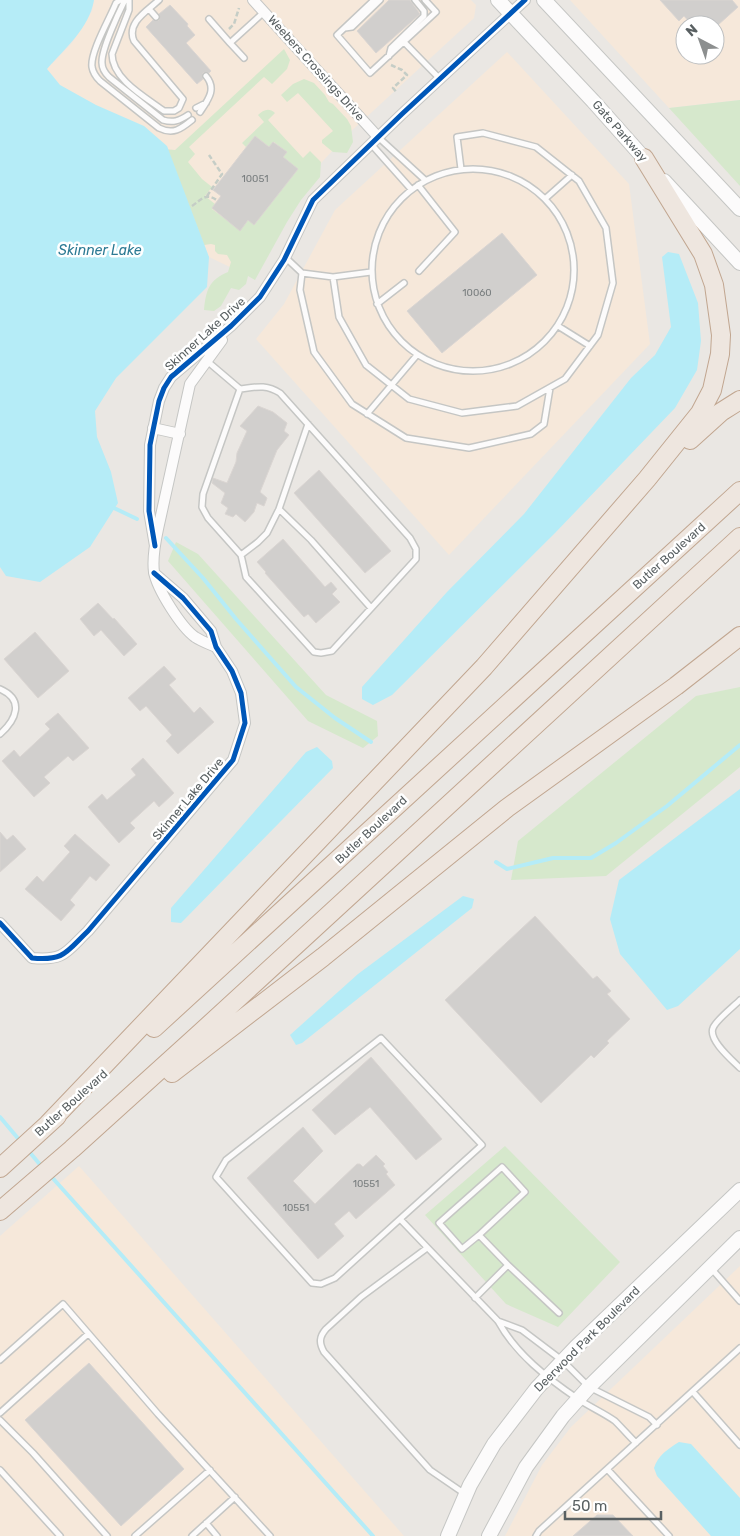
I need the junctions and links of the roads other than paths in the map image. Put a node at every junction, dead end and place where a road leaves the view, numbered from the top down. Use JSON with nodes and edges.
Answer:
{"nodes":[{"id":1,"x":120,"y":0,"type":"edge"},
{"id":2,"x":127,"y":0,"type":"edge"},
{"id":3,"x":159,"y":0,"type":"edge"},
{"id":4,"x":253,"y":0,"type":"edge"},
{"id":5,"x":374,"y":0,"type":"edge"},
{"id":6,"x":380,"y":0,"type":"edge"},
{"id":7,"x":415,"y":0,"type":"edge"},
{"id":8,"x":425,"y":0,"type":"edge"},
{"id":9,"x":498,"y":0,"type":"edge"},
{"id":10,"x":526,"y":0,"type":"edge"},
{"id":11,"x":544,"y":0,"type":"edge"},
{"id":12,"x":149,"y":9,"type":"junction"},
{"id":13,"x":264,"y":12,"type":"junction"},
{"id":14,"x":511,"y":14,"type":"junction"},
{"id":15,"x":156,"y":17,"type":"dead end"},
{"id":16,"x":209,"y":19,"type":"dead end"},
{"id":17,"x":344,"y":28,"type":"junction"},
{"id":18,"x":404,"y":42,"type":"junction"},
{"id":19,"x":230,"y":43,"type":"junction"},
{"id":20,"x":244,"y":58,"type":"dead end"},
{"id":21,"x":387,"y":58,"type":"junction"},
{"id":22,"x":206,"y":76,"type":"dead end"},
{"id":23,"x":440,"y":79,"type":"junction"},
{"id":24,"x":206,"y":103,"type":"junction"},
{"id":25,"x":196,"y":108,"type":"dead end"},
{"id":26,"x":200,"y":112,"type":"dead end"},
{"id":27,"x":188,"y":115,"type":"dead end"},
{"id":28,"x":192,"y":120,"type":"dead end"},
{"id":29,"x":375,"y":140,"type":"junction"},
{"id":30,"x":644,"y":158,"type":"junction"},
{"id":31,"x":461,"y":169,"type":"junction"},
{"id":32,"x":572,"y":175,"type":"junction"},
{"id":33,"x":425,"y":180,"type":"junction"},
{"id":34,"x":418,"y":185,"type":"junction"},
{"id":35,"x":411,"y":189,"type":"junction"},
{"id":36,"x":546,"y":198,"type":"junction"},
{"id":37,"x":740,"y":209,"type":"edge"},
{"id":38,"x":285,"y":257,"type":"junction"},
{"id":39,"x":740,"y":263,"type":"edge"},
{"id":40,"x":419,"y":271,"type":"dead end"},
{"id":41,"x":371,"y":272,"type":"junction"},
{"id":42,"x":302,"y":273,"type":"junction"},
{"id":43,"x":333,"y":277,"type":"junction"},
{"id":44,"x":404,"y":283,"type":"dead end"},
{"id":45,"x":377,"y":304,"type":"junction"},
{"id":46,"x":231,"y":326,"type":"junction"},
{"id":47,"x":558,"y":326,"type":"junction"},
{"id":48,"x":590,"y":346,"type":"junction"},
{"id":49,"x":417,"y":355,"type":"junction"},
{"id":50,"x":207,"y":361,"type":"junction"},
{"id":51,"x":391,"y":384,"type":"junction"},
{"id":52,"x":550,"y":388,"type":"junction"},
{"id":53,"x":240,"y":389,"type":"junction"},
{"id":54,"x":740,"y":400,"type":"edge"},
{"id":55,"x":368,"y":414,"type":"junction"},
{"id":56,"x":308,"y":424,"type":"junction"},
{"id":57,"x":153,"y":428,"type":"junction"},
{"id":58,"x":180,"y":434,"type":"junction"},
{"id":59,"x":647,"y":479,"type":"junction"},
{"id":60,"x":740,"y":491,"type":"edge"},
{"id":61,"x":279,"y":509,"type":"junction"},
{"id":62,"x":740,"y":537,"type":"edge"},
{"id":63,"x":155,"y":546,"type":"junction"},
{"id":64,"x":241,"y":555,"type":"junction"},
{"id":65,"x":154,"y":573,"type":"junction"},
{"id":66,"x":371,"y":608,"type":"junction"},
{"id":67,"x":740,"y":636,"type":"edge"},
{"id":68,"x":216,"y":647,"type":"junction"},
{"id":69,"x":0,"y":689,"type":"edge"},
{"id":70,"x":0,"y":734,"type":"edge"},
{"id":71,"x":0,"y":923,"type":"edge"},
{"id":72,"x":740,"y":1000,"type":"edge"},
{"id":73,"x":740,"y":1068,"type":"edge"},
{"id":74,"x":48,"y":1124,"type":"junction"},
{"id":75,"x":72,"y":1149,"type":"junction"},
{"id":76,"x":0,"y":1168,"type":"edge"},
{"id":77,"x":740,"y":1190,"type":"edge"},
{"id":78,"x":4,"y":1208,"type":"edge"},
{"id":79,"x":400,"y":1219,"type":"junction"},
{"id":80,"x":479,"y":1235,"type":"junction"},
{"id":81,"x":740,"y":1238,"type":"edge"},
{"id":82,"x":427,"y":1248,"type":"junction"},
{"id":83,"x":508,"y":1265,"type":"junction"},
{"id":84,"x":710,"y":1267,"type":"junction"},
{"id":85,"x":475,"y":1298,"type":"junction"},
{"id":86,"x":740,"y":1300,"type":"edge"},
{"id":87,"x":559,"y":1313,"type":"dead end"},
{"id":88,"x":498,"y":1321,"type":"junction"},
{"id":89,"x":88,"y":1334,"type":"junction"},
{"id":90,"x":740,"y":1348,"type":"edge"},
{"id":91,"x":0,"y":1360,"type":"edge"},
{"id":92,"x":562,"y":1361,"type":"junction"},
{"id":93,"x":547,"y":1377,"type":"junction"},
{"id":94,"x":589,"y":1386,"type":"junction"},
{"id":95,"x":693,"y":1392,"type":"junction"},
{"id":96,"x":578,"y":1399,"type":"junction"},
{"id":97,"x":0,"y":1414,"type":"edge"},
{"id":98,"x":0,"y":1420,"type":"edge"},
{"id":99,"x":657,"y":1425,"type":"junction"},
{"id":100,"x":636,"y":1444,"type":"junction"},
{"id":101,"x":740,"y":1445,"type":"edge"},
{"id":102,"x":0,"y":1470,"type":"edge"},
{"id":103,"x":210,"y":1470,"type":"junction"},
{"id":104,"x":608,"y":1470,"type":"junction"},
{"id":105,"x":466,"y":1495,"type":"junction"},
{"id":106,"x":235,"y":1497,"type":"junction"},
{"id":107,"x":206,"y":1523,"type":"junction"},
{"id":108,"x":494,"y":1531,"type":"edge"},
{"id":109,"x":60,"y":1536,"type":"edge"},
{"id":110,"x":107,"y":1536,"type":"edge"},
{"id":111,"x":135,"y":1536,"type":"edge"},
{"id":112,"x":192,"y":1536,"type":"edge"},
{"id":113,"x":217,"y":1536,"type":"edge"},
{"id":114,"x":270,"y":1536,"type":"edge"},
{"id":115,"x":448,"y":1536,"type":"edge"},
{"id":116,"x":536,"y":1536,"type":"edge"},
{"id":117,"x":669,"y":1536,"type":"edge"}],
"edges":[{"from":1,"to":28,"type":"lane"},
{"from":2,"to":12,"type":"lane"},
{"from":2,"to":27,"type":"lane"},
{"from":3,"to":12,"type":"lane"},
{"from":4,"to":13,"type":"street","name":"Weebers Crossings Drive"},
{"from":5,"to":17,"type":"lane"},
{"from":6,"to":17,"type":"lane"},
{"from":7,"to":21,"type":"lane"},
{"from":8,"to":18,"type":"lane"},
{"from":9,"to":14,"type":"main road","name":"Gate Parkway"},
{"from":10,"to":14,"type":"street","name":"Skinner Lake Drive"},
{"from":11,"to":37,"type":"main road"},
{"from":12,"to":15,"type":"lane"},
{"from":13,"to":19,"type":"lane"},
{"from":13,"to":29,"type":"street","name":"Weebers Crossings Drive"},
{"from":14,"to":23,"type":"street","name":"Skinner Lake Drive"},
{"from":14,"to":30,"type":"main road","name":"Gate Parkway"},
{"from":16,"to":19,"type":"lane"},
{"from":17,"to":21,"type":"lane"},
{"from":18,"to":21,"type":"lane"},
{"from":18,"to":23,"type":"lane"},
{"from":19,"to":20,"type":"lane"},
{"from":22,"to":24,"type":"lane"},
{"from":23,"to":29,"type":"street","name":"Skinner Lake Drive"},
{"from":24,"to":25,"type":"lane"},
{"from":24,"to":26,"type":"lane"},
{"from":29,"to":33,"type":"lane"},
{"from":29,"to":35,"type":"lane"},
{"from":29,"to":38,"type":"street","name":"Skinner Lake Drive"},
{"from":30,"to":39,"type":"main road","name":"Gate Parkway"},
{"from":30,"to":59,"type":"highway"},
{"from":31,"to":32,"type":"lane"},
{"from":31,"to":33,"type":"lane"},
{"from":31,"to":36,"type":"lane"},
{"from":32,"to":36,"type":"lane"},
{"from":32,"to":48,"type":"lane"},
{"from":33,"to":34,"type":"lane"},
{"from":34,"to":35,"type":"lane"},
{"from":34,"to":40,"type":"lane"},
{"from":35,"to":41,"type":"lane"},
{"from":36,"to":47,"type":"lane"},
{"from":38,"to":42,"type":"lane"},
{"from":38,"to":46,"type":"street","name":"Skinner Lake Drive"},
{"from":41,"to":43,"type":"lane"},
{"from":41,"to":45,"type":"lane"},
{"from":42,"to":43,"type":"lane"},
{"from":42,"to":55,"type":"lane"},
{"from":43,"to":51,"type":"lane"},
{"from":44,"to":45,"type":"lane"},
{"from":45,"to":49,"type":"lane"},
{"from":46,"to":50,"type":"street","name":"Skinner Lake Drive"},
{"from":46,"to":57,"type":"street","name":"Skinner Lake Drive"},
{"from":47,"to":48,"type":"lane"},
{"from":47,"to":49,"type":"lane"},
{"from":48,"to":52,"type":"lane"},
{"from":49,"to":51,"type":"lane"},
{"from":50,"to":53,"type":"lane"},
{"from":50,"to":58,"type":"street","name":"Skinner Lake Drive"},
{"from":51,"to":52,"type":"lane"},
{"from":51,"to":55,"type":"lane"},
{"from":52,"to":55,"type":"lane"},
{"from":53,"to":56,"type":"lane"},
{"from":53,"to":64,"type":"lane"},
{"from":54,"to":59,"type":"highway"},
{"from":56,"to":61,"type":"lane"},
{"from":56,"to":66,"type":"lane"},
{"from":57,"to":58,"type":"street"},
{"from":57,"to":63,"type":"street","name":"Skinner Lake Drive"},
{"from":58,"to":63,"type":"street","name":"Skinner Lake Drive"},
{"from":59,"to":74,"type":"highway"},
{"from":60,"to":74,"type":"highway","name":"Butler Boulevard"},
{"from":61,"to":64,"type":"lane"},
{"from":61,"to":66,"type":"lane"},
{"from":62,"to":75,"type":"highway"},
{"from":63,"to":65,"type":"street","name":"Skinner Lake Drive"},
{"from":64,"to":66,"type":"lane"},
{"from":65,"to":68,"type":"street","name":"Skinner Lake Drive"},
{"from":65,"to":68,"type":"street","name":"Skinner Lake Drive"},
{"from":67,"to":75,"type":"highway"},
{"from":68,"to":71,"type":"street","name":"Skinner Lake Drive"},
{"from":69,"to":70,"type":"lane"},
{"from":72,"to":73,"type":"lane"},
{"from":74,"to":76,"type":"highway","name":"Butler Boulevard"},
{"from":75,"to":78,"type":"highway"},
{"from":77,"to":92,"type":"main road","name":"Deerwood Park Boulevard"},
{"from":79,"to":79,"type":"lane"},
{"from":79,"to":82,"type":"lane"},
{"from":80,"to":80,"type":"lane"},
{"from":80,"to":83,"type":"lane"},
{"from":81,"to":84,"type":"main road"},
{"from":82,"to":85,"type":"lane"},
{"from":82,"to":105,"type":"lane"},
{"from":83,"to":85,"type":"lane"},
{"from":83,"to":87,"type":"lane"},
{"from":84,"to":86,"type":"lane"},
{"from":84,"to":94,"type":"main road"},
{"from":85,"to":88,"type":"lane"},
{"from":88,"to":92,"type":"lane"},
{"from":88,"to":93,"type":"lane"},
{"from":89,"to":91,"type":"lane"},
{"from":89,"to":97,"type":"lane"},
{"from":89,"to":103,"type":"lane"},
{"from":90,"to":95,"type":"lane"},
{"from":92,"to":93,"type":"main road","name":"Deerwood Park Boulevard"},
{"from":92,"to":94,"type":"lane"},
{"from":93,"to":96,"type":"lane"},
{"from":93,"to":105,"type":"main road","name":"Deerwood Park Boulevard"},
{"from":94,"to":96,"type":"main road"},
{"from":94,"to":99,"type":"lane"},
{"from":95,"to":99,"type":"lane"},
{"from":95,"to":101,"type":"lane"},
{"from":96,"to":100,"type":"lane"},
{"from":96,"to":108,"type":"main road"},
{"from":98,"to":110,"type":"lane"},
{"from":99,"to":100,"type":"lane"},
{"from":100,"to":104,"type":"lane"},
{"from":102,"to":109,"type":"lane"},
{"from":103,"to":106,"type":"lane"},
{"from":103,"to":111,"type":"lane"},
{"from":104,"to":116,"type":"lane"},
{"from":104,"to":117,"type":"lane"},
{"from":105,"to":115,"type":"main road","name":"Deerwood Park Boulevard"},
{"from":106,"to":107,"type":"lane"},
{"from":106,"to":114,"type":"lane"},
{"from":107,"to":112,"type":"lane"},
{"from":107,"to":113,"type":"lane"}]}
